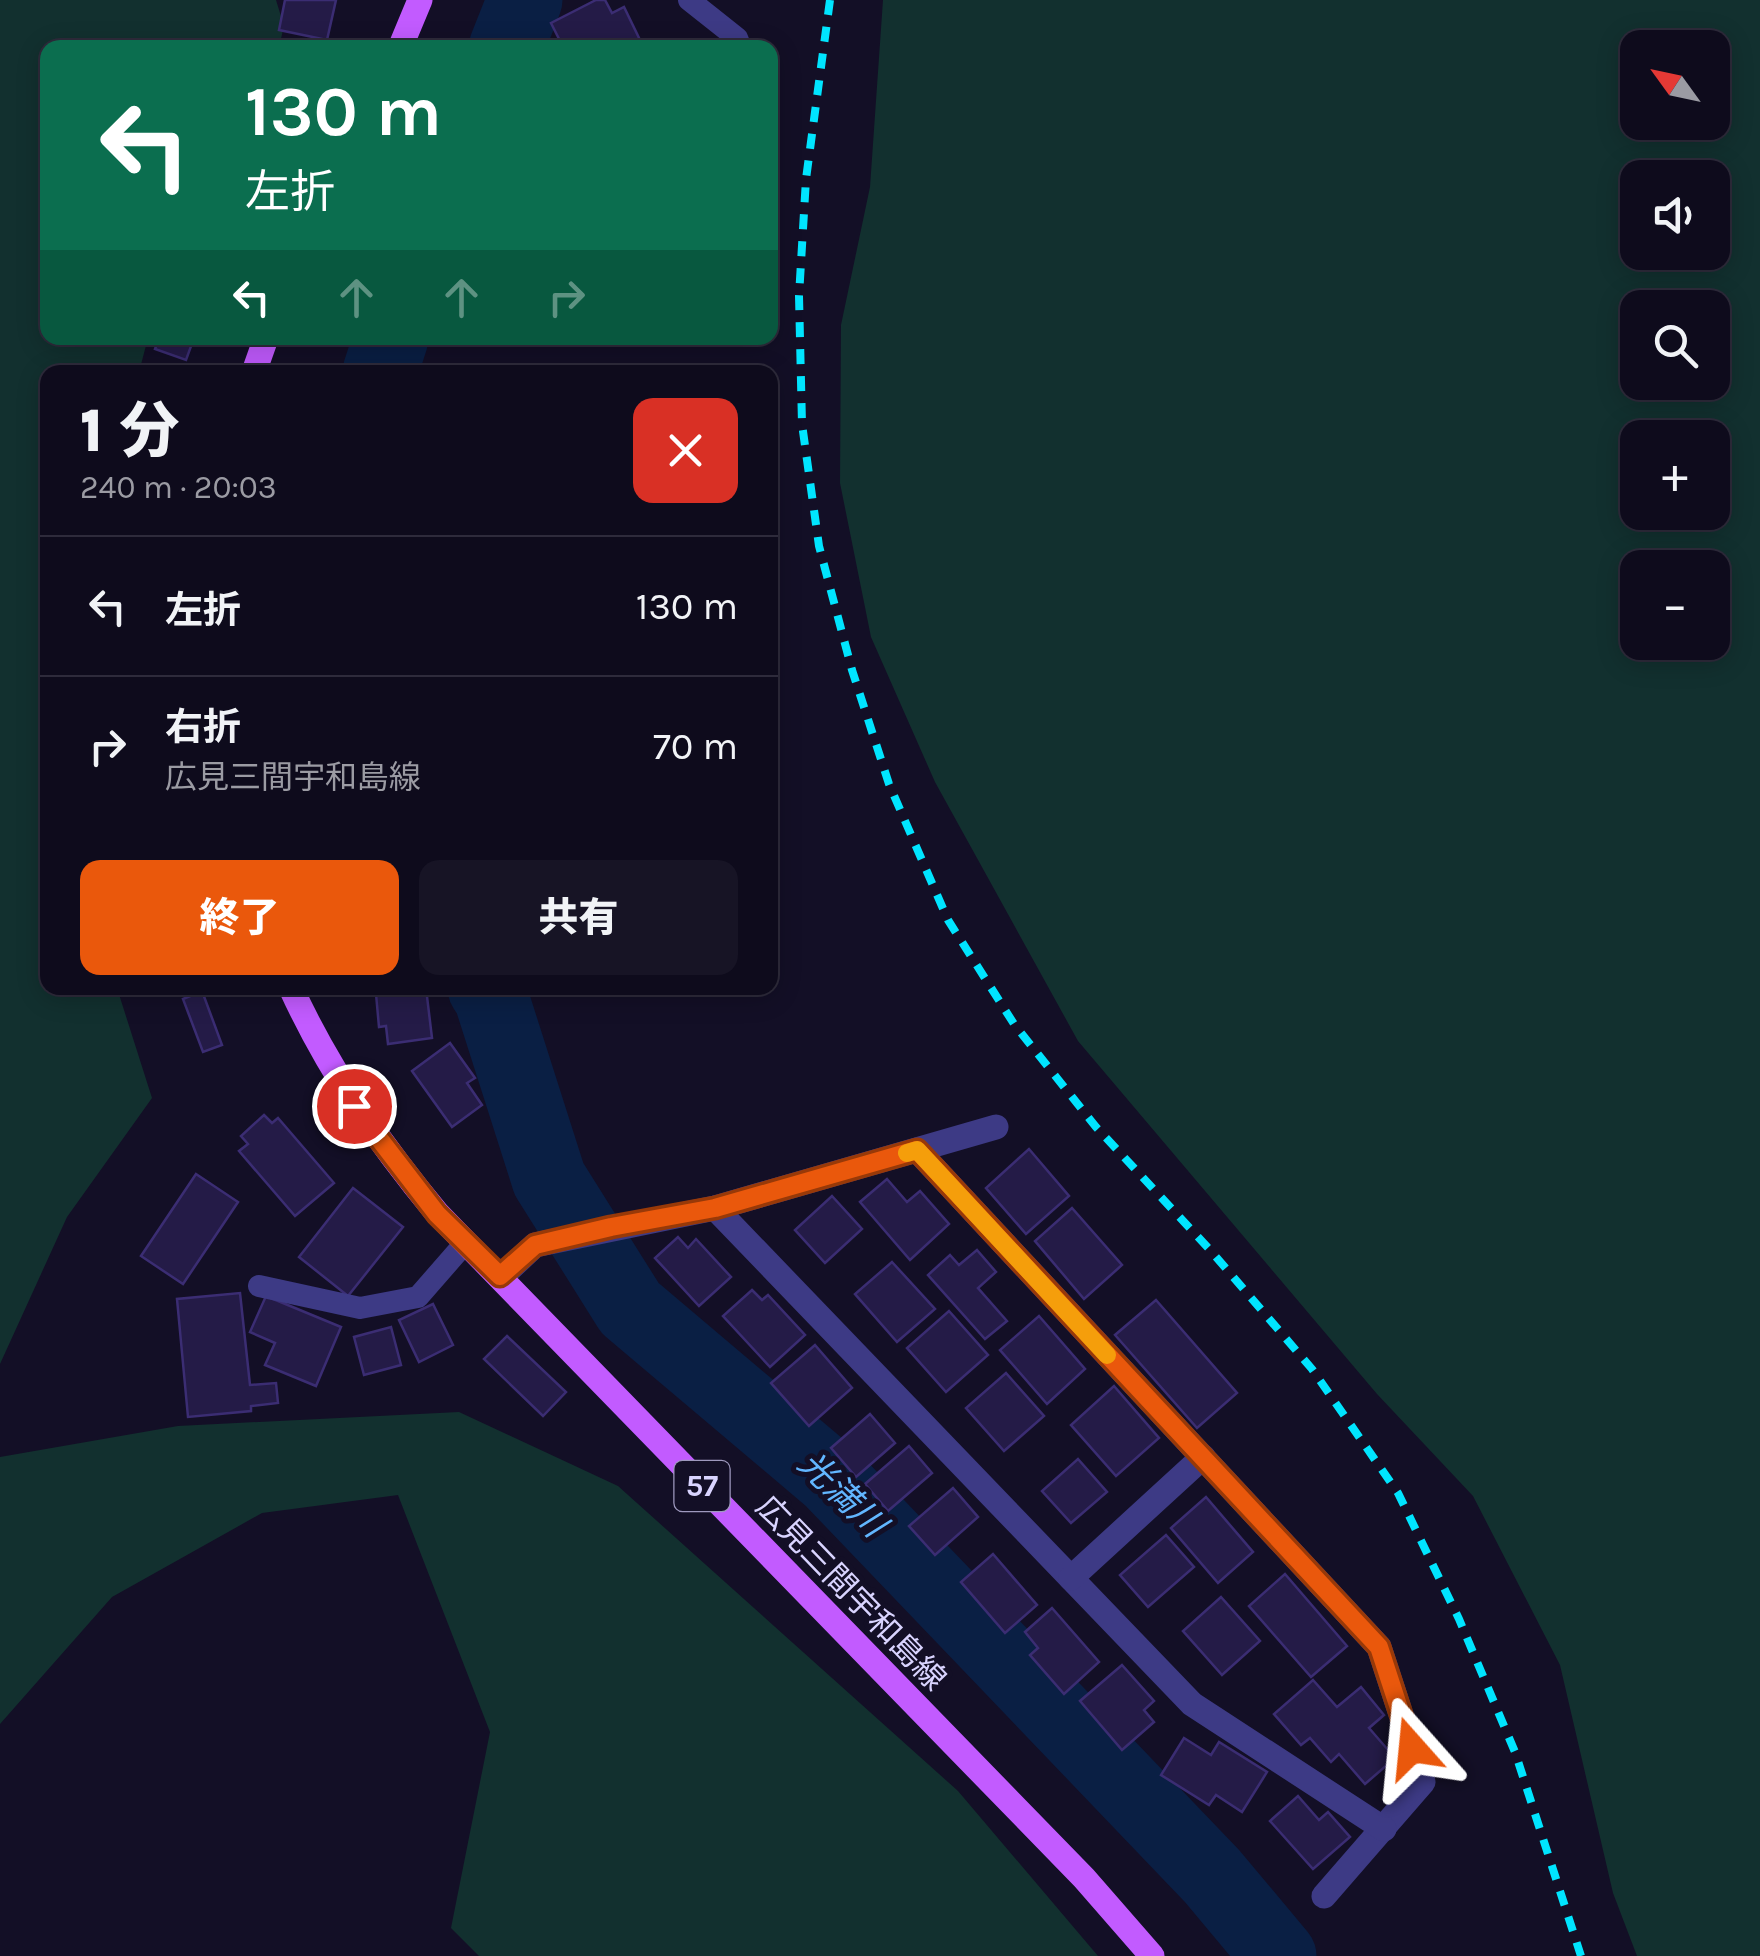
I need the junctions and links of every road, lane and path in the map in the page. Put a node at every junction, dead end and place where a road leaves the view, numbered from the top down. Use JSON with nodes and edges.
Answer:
{"nodes":[{"id":1,"x":420,"y":0,"type":"edge"},
{"id":2,"x":688,"y":0,"type":"edge"},
{"id":3,"x":403,"y":40,"type":"edge"},
{"id":4,"x":738,"y":40,"type":"edge"},
{"id":5,"x":294,"y":995,"type":"edge"},
{"id":6,"x":996,"y":1127,"type":"dead end"},
{"id":7,"x":917,"y":1150,"type":"junction"},
{"id":8,"x":715,"y":1208,"type":"junction"},
{"id":9,"x":466,"y":1242,"type":"junction"},
{"id":10,"x":500,"y":1276,"type":"junction"},
{"id":11,"x":259,"y":1286,"type":"dead end"},
{"id":12,"x":1203,"y":1458,"type":"junction"},
{"id":13,"x":1071,"y":1578,"type":"junction"},
{"id":14,"x":1384,"y":1829,"type":"junction"},
{"id":15,"x":1324,"y":1896,"type":"dead end"},
{"id":16,"x":1152,"y":1956,"type":"edge"}],
"edges":[{"from":1,"to":3,"type":"main road"},
{"from":2,"to":4,"type":"lane"},
{"from":5,"to":9,"type":"main road","name":"広見三間宇和島線","number":"57"},
{"from":6,"to":7,"type":"street"},
{"from":7,"to":8,"type":"street"},
{"from":7,"to":12,"type":"street"},
{"from":8,"to":10,"type":"street"},
{"from":8,"to":13,"type":"street"},
{"from":9,"to":10,"type":"main road","name":"広見三間宇和島線","number":"57"},
{"from":9,"to":11,"type":"lane"},
{"from":10,"to":16,"type":"main road","name":"広見三間宇和島線","number":"57"},
{"from":12,"to":13,"type":"street"},
{"from":12,"to":14,"type":"street"},
{"from":13,"to":14,"type":"street"},
{"from":14,"to":15,"type":"street"}]}
